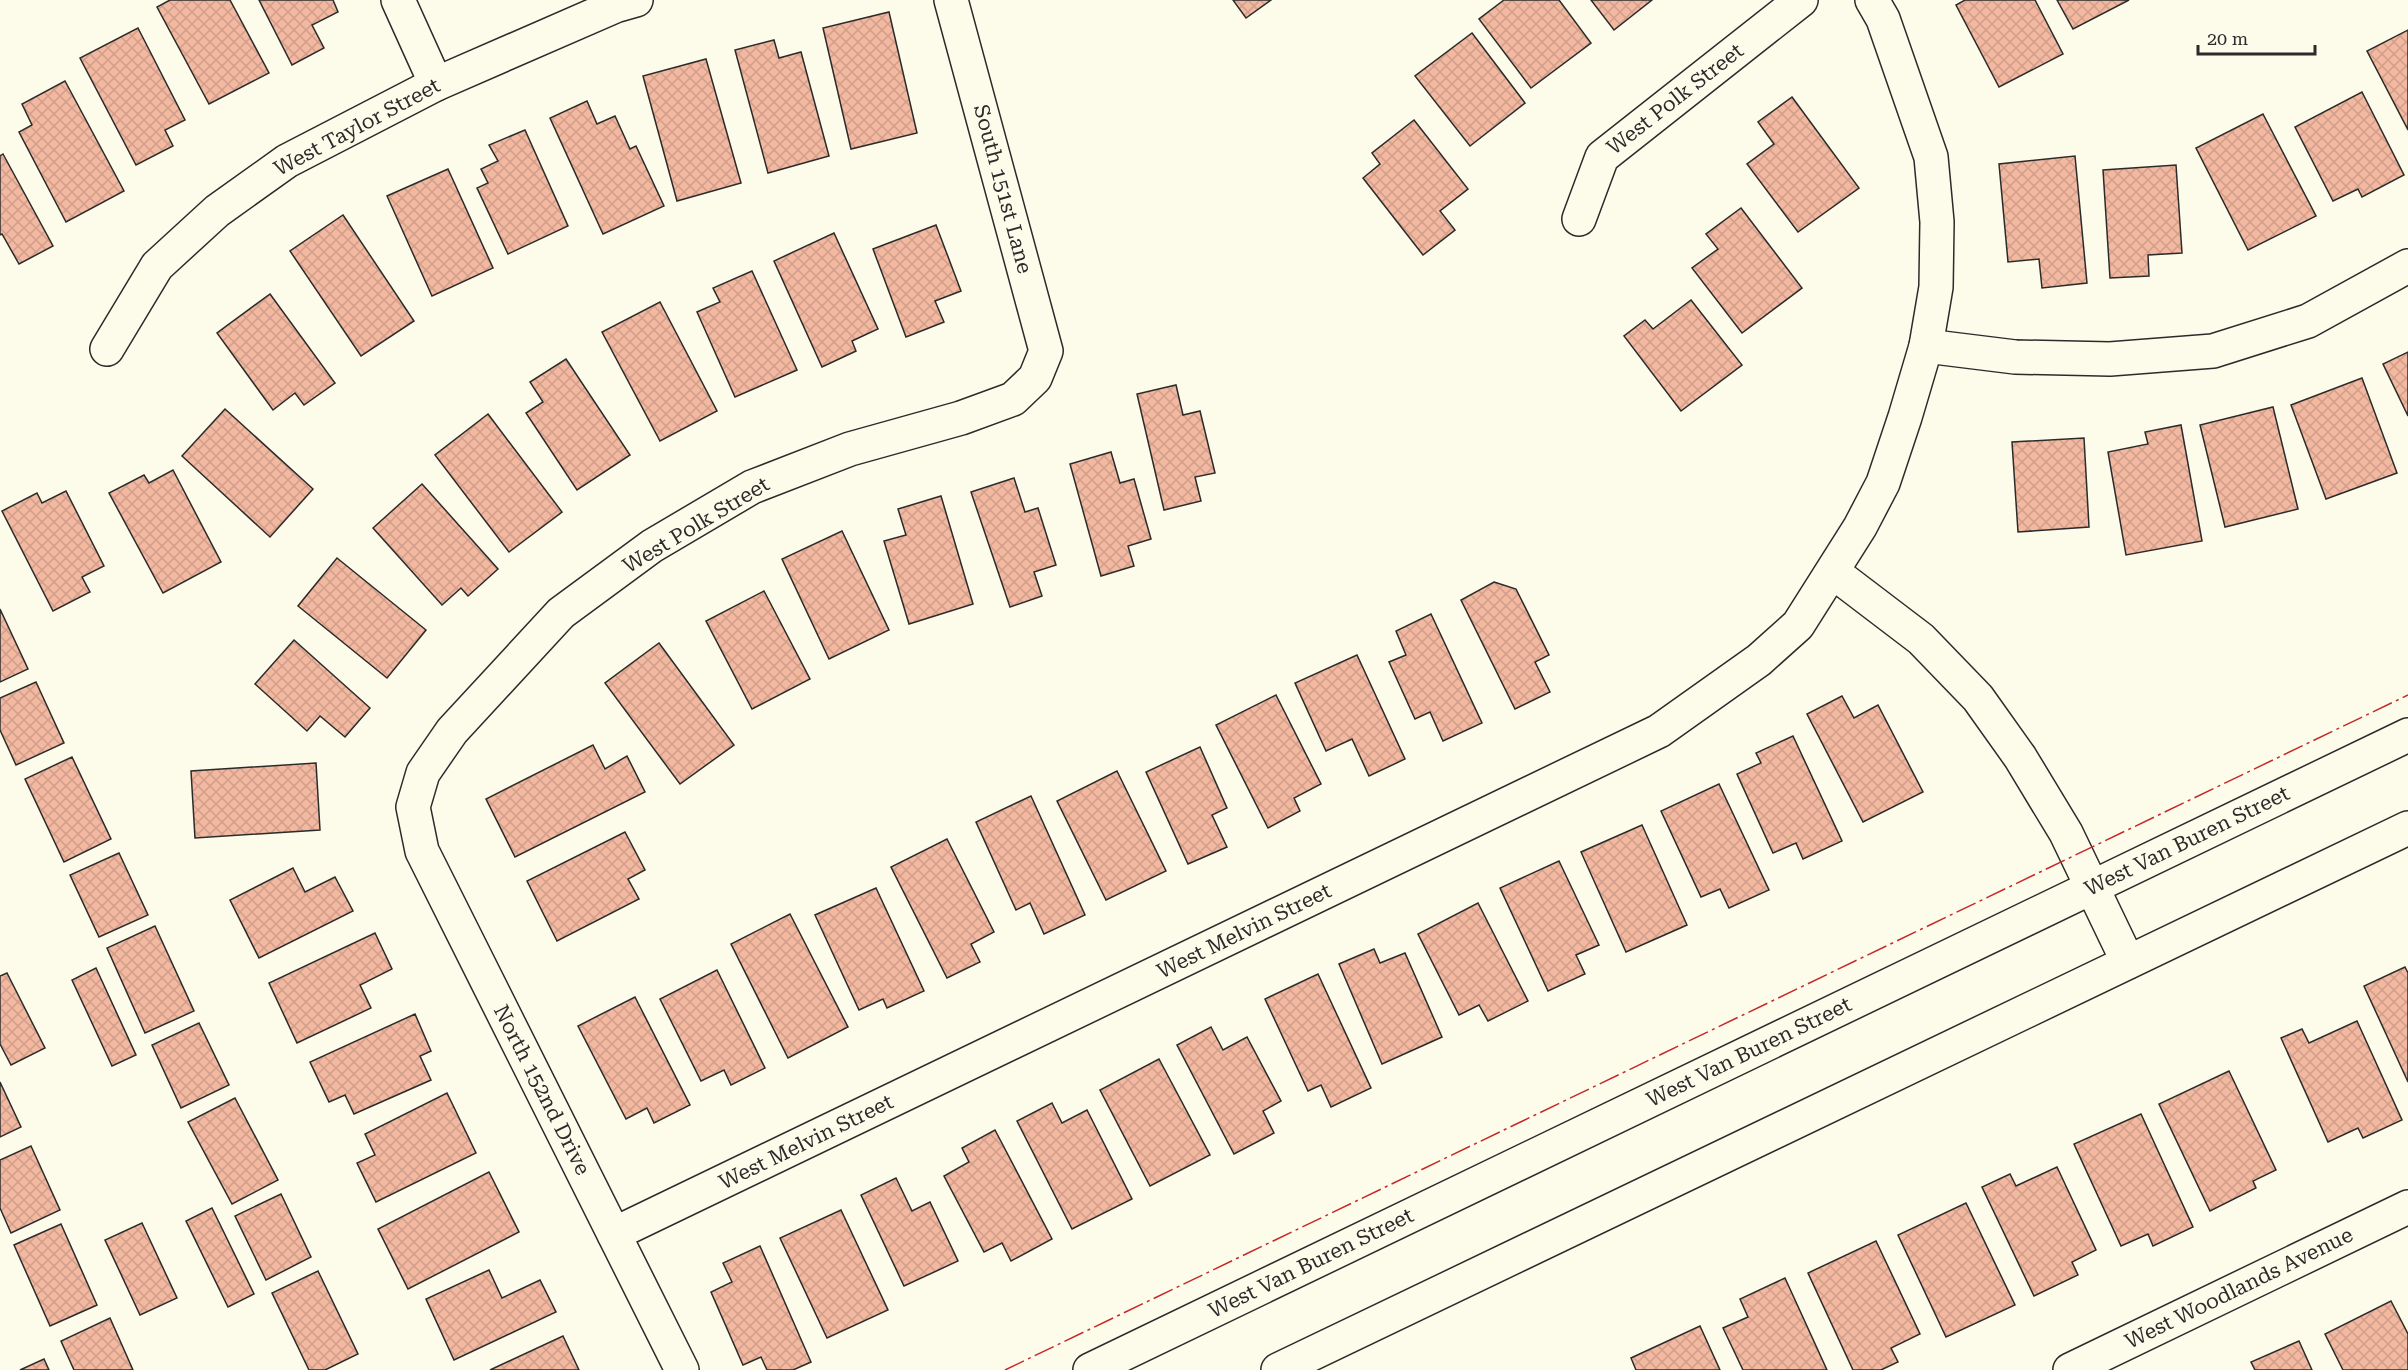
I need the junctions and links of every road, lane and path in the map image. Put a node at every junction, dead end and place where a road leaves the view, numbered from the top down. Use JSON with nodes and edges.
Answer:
{"nodes":[{"id":1,"x":398,"y":0,"type":"edge"},
{"id":2,"x":636,"y":0,"type":"edge"},
{"id":3,"x":951,"y":0,"type":"edge"},
{"id":4,"x":1801,"y":0,"type":"edge"},
{"id":5,"x":1872,"y":0,"type":"edge"},
{"id":6,"x":436,"y":84,"type":"junction"},
{"id":7,"x":1579,"y":219,"type":"dead end"},
{"id":8,"x":2408,"y":266,"type":"edge"},
{"id":9,"x":1926,"y":346,"type":"junction"},
{"id":10,"x":106,"y":349,"type":"dead end"},
{"id":11,"x":1035,"y":378,"type":"joint"},
{"id":12,"x":1833,"y":572,"type":"junction"},
{"id":13,"x":2408,"y":735,"type":"edge"},
{"id":14,"x":413,"y":807,"type":"joint"},
{"id":15,"x":2408,"y":828,"type":"edge"},
{"id":16,"x":2092,"y":886,"type":"junction"},
{"id":17,"x":2128,"y":962,"type":"junction"},
{"id":18,"x":2408,"y":1206,"type":"edge"},
{"id":19,"x":614,"y":1234,"type":"junction"},
{"id":20,"x":682,"y":1370,"type":"edge"},
{"id":21,"x":1090,"y":1370,"type":"edge"},
{"id":22,"x":1278,"y":1370,"type":"edge"},
{"id":23,"x":2070,"y":1370,"type":"edge"}],
"edges":[{"from":1,"to":6,"type":"street"},
{"from":2,"to":6,"type":"street","name":"West Taylor Street"},
{"from":3,"to":11,"type":"street","name":"South 151st Lane"},
{"from":4,"to":7,"type":"street","name":"West Polk Street"},
{"from":5,"to":9,"type":"street","name":"West Melvin Street"},
{"from":6,"to":10,"type":"street","name":"West Taylor Street"},
{"from":8,"to":9,"type":"street"},
{"from":9,"to":12,"type":"street","name":"West Melvin Street"},
{"from":11,"to":14,"type":"street","name":"West Polk Street"},
{"from":12,"to":16,"type":"street"},
{"from":12,"to":19,"type":"street","name":"West Melvin Street"},
{"from":13,"to":16,"type":"street","name":"West Van Buren Street"},
{"from":14,"to":19,"type":"street","name":"North 152nd Drive"},
{"from":15,"to":17,"type":"street"},
{"from":16,"to":17,"type":"street"},
{"from":16,"to":21,"type":"street","name":"West Van Buren Street"},
{"from":17,"to":22,"type":"street"},
{"from":18,"to":23,"type":"street","name":"West Woodlands Avenue"},
{"from":19,"to":20,"type":"street","name":"North 152nd Drive"}]}
